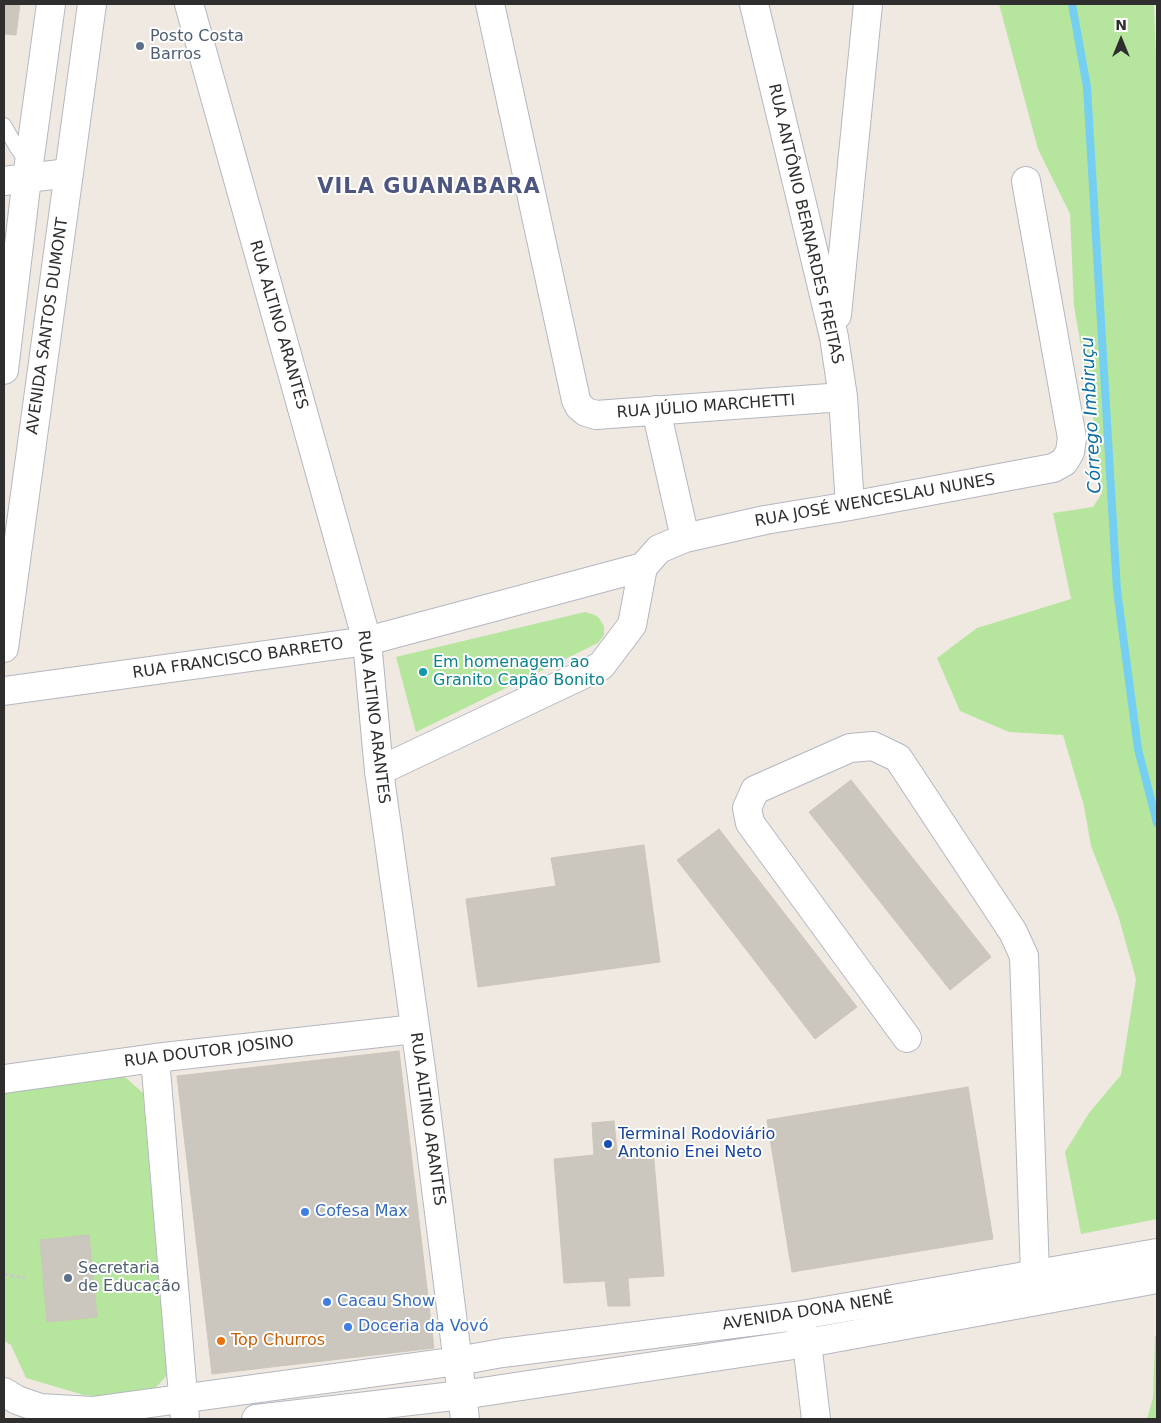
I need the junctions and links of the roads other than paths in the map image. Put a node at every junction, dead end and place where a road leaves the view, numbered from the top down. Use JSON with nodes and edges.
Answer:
{"nodes":[{"id":1,"x":51,"y":4,"type":"edge"},
{"id":2,"x":92,"y":4,"type":"edge"},
{"id":3,"x":189,"y":4,"type":"edge"},
{"id":4,"x":490,"y":4,"type":"edge"},
{"id":5,"x":754,"y":4,"type":"edge"},
{"id":6,"x":868,"y":4,"type":"edge"},
{"id":7,"x":4,"y":125,"type":"edge"},
{"id":8,"x":68,"y":173,"type":"junction"},
{"id":9,"x":20,"y":174,"type":"edge"},
{"id":10,"x":1026,"y":181,"type":"dead end"},
{"id":11,"x":834,"y":337,"type":"junction"},
{"id":12,"x":4,"y":370,"type":"edge"},
{"id":13,"x":842,"y":397,"type":"junction"},
{"id":14,"x":656,"y":410,"type":"junction"},
{"id":15,"x":850,"y":506,"type":"junction"},
{"id":16,"x":684,"y":538,"type":"junction"},
{"id":17,"x":643,"y":567,"type":"junction"},
{"id":18,"x":366,"y":641,"type":"junction"},
{"id":19,"x":4,"y":648,"type":"edge"},
{"id":20,"x":4,"y":691,"type":"edge"},
{"id":21,"x":379,"y":771,"type":"junction"},
{"id":22,"x":415,"y":1029,"type":"junction"},
{"id":23,"x":907,"y":1038,"type":"dead end"},
{"id":24,"x":155,"y":1058,"type":"junction"},
{"id":25,"x":4,"y":1079,"type":"edge"},
{"id":26,"x":1157,"y":1253,"type":"edge"},
{"id":27,"x":1034,"y":1274,"type":"junction"},
{"id":28,"x":1157,"y":1279,"type":"edge"},
{"id":29,"x":796,"y":1316,"type":"junction"},
{"id":30,"x":807,"y":1343,"type":"junction"},
{"id":31,"x":458,"y":1361,"type":"junction"},
{"id":32,"x":4,"y":1392,"type":"edge"},
{"id":33,"x":463,"y":1407,"type":"edge"},
{"id":34,"x":184,"y":1409,"type":"edge"},
{"id":35,"x":256,"y":1419,"type":"edge"},
{"id":36,"x":816,"y":1419,"type":"edge"}],
"edges":[{"from":1,"to":9,"type":"street"},
{"from":2,"to":8,"type":"street","name":"AVENIDA SANTOS DUMONT"},
{"from":3,"to":18,"type":"street","name":"RUA ALTINO ARANTES"},
{"from":4,"to":14,"type":"street","name":"RUA JÚLIO MARCHETTI"},
{"from":5,"to":11,"type":"street","name":"RUA ANTÔNIO BERNARDES FREITAS"},
{"from":6,"to":11,"type":"street"},
{"from":7,"to":9,"type":"lane"},
{"from":8,"to":9,"type":"street"},
{"from":8,"to":19,"type":"street","name":"AVENIDA SANTOS DUMONT"},
{"from":9,"to":12,"type":"street"},
{"from":10,"to":15,"type":"street","name":"RUA JOSÉ WENCESLAU NUNES"},
{"from":11,"to":13,"type":"street","name":"RUA ANTÔNIO BERNARDES FREITAS"},
{"from":13,"to":14,"type":"street","name":"RUA JÚLIO MARCHETTI"},
{"from":13,"to":15,"type":"street","name":"RUA ANTÔNIO BERNARDES FREITAS"},
{"from":14,"to":16,"type":"street"},
{"from":15,"to":16,"type":"street","name":"RUA JOSÉ WENCESLAU NUNES"},
{"from":16,"to":17,"type":"street","name":"RUA JOSÉ WENCESLAU NUNES"},
{"from":17,"to":18,"type":"street","name":"RUA FRANCISCO BARRETO"},
{"from":17,"to":21,"type":"street"},
{"from":18,"to":20,"type":"street","name":"RUA FRANCISCO BARRETO"},
{"from":18,"to":21,"type":"street","name":"RUA ALTINO ARANTES"},
{"from":21,"to":22,"type":"street","name":"RUA ALTINO ARANTES"},
{"from":22,"to":24,"type":"street","name":"RUA DOUTOR JOSINO"},
{"from":22,"to":31,"type":"street","name":"RUA ALTINO ARANTES"},
{"from":23,"to":27,"type":"street"},
{"from":24,"to":25,"type":"street","name":"RUA DOUTOR JOSINO"},
{"from":24,"to":34,"type":"street"},
{"from":26,"to":27,"type":"street","name":"AVENIDA DONA NENÊ"},
{"from":27,"to":29,"type":"street","name":"AVENIDA DONA NENÊ"},
{"from":28,"to":30,"type":"street","name":"AVENIDA DONA NENÊ"},
{"from":29,"to":30,"type":"street"},
{"from":29,"to":31,"type":"street","name":"AVENIDA DONA NENÊ"},
{"from":30,"to":33,"type":"street","name":"AVENIDA DONA NENÊ"},
{"from":30,"to":36,"type":"street"},
{"from":31,"to":33,"type":"street","name":"RUA ALTINO ARANTES"},
{"from":31,"to":34,"type":"street","name":"AVENIDA DONA NENÊ"},
{"from":32,"to":34,"type":"street","name":"AVENIDA DONA NENÊ"},
{"from":33,"to":35,"type":"street","name":"AVENIDA DONA NENÊ"}]}
